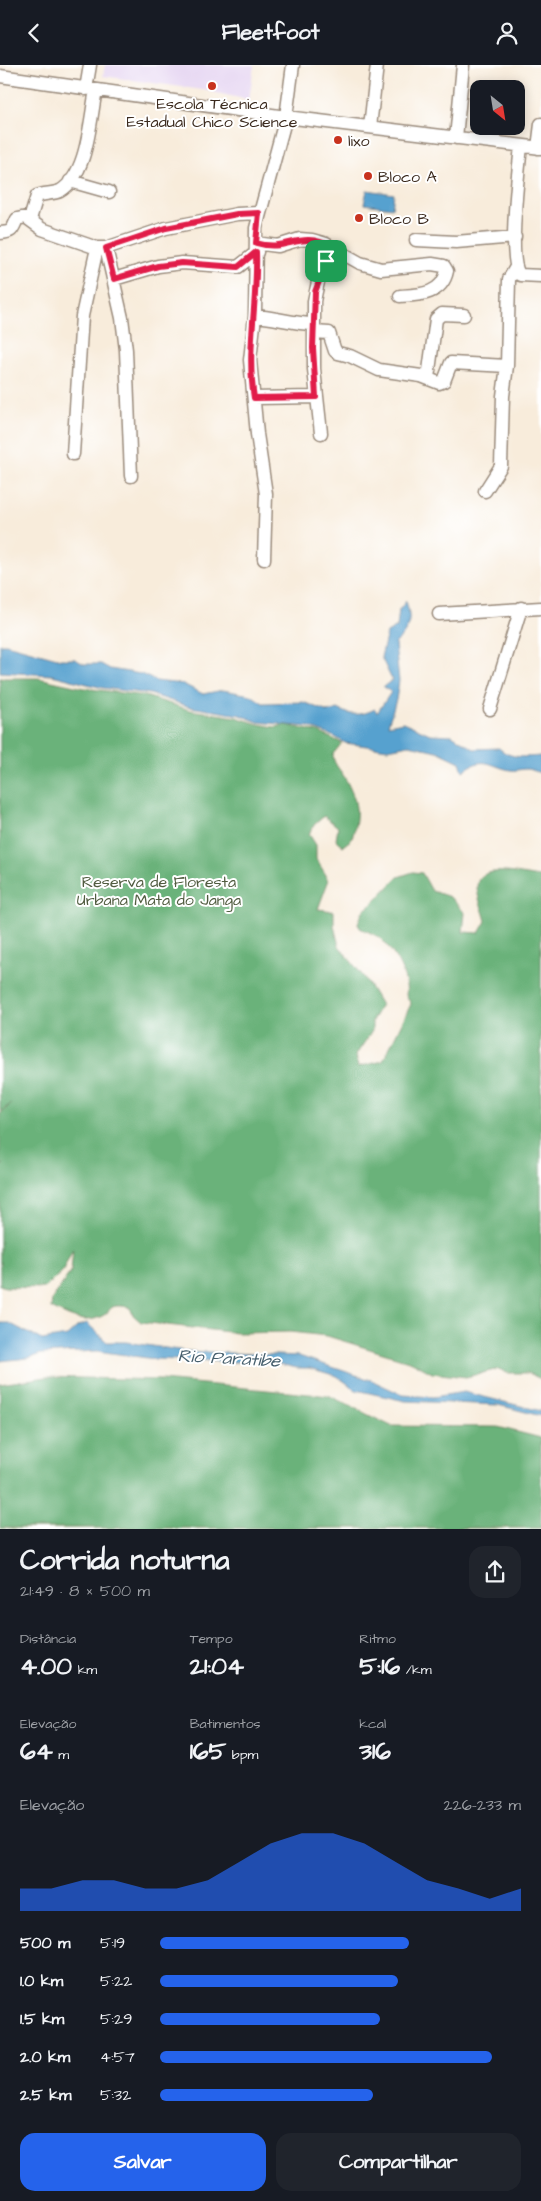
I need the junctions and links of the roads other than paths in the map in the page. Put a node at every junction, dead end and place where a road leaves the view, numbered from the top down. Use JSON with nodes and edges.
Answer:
{"nodes":[{"id":1,"x":90,"y":65,"type":"edge"},
{"id":2,"x":293,"y":65,"type":"edge"},
{"id":3,"x":377,"y":65,"type":"edge"},
{"id":4,"x":463,"y":65,"type":"edge"},
{"id":5,"x":5,"y":73,"type":"edge"},
{"id":6,"x":91,"y":89,"type":"junction"},
{"id":7,"x":286,"y":117,"type":"junction"},
{"id":8,"x":541,"y":125,"type":"edge"},
{"id":9,"x":370,"y":127,"type":"junction"},
{"id":10,"x":456,"y":138,"type":"junction"},
{"id":11,"x":522,"y":146,"type":"junction"},
{"id":12,"x":540,"y":148,"type":"edge"},
{"id":13,"x":70,"y":181,"type":"junction"},
{"id":14,"x":109,"y":192,"type":"dead end"},
{"id":15,"x":259,"y":213,"type":"junction"},
{"id":16,"x":28,"y":219,"type":"junction"},
{"id":17,"x":3,"y":233,"type":"edge"},
{"id":18,"x":515,"y":237,"type":"junction"},
{"id":19,"x":416,"y":240,"type":"dead end"},
{"id":20,"x":256,"y":247,"type":"junction"},
{"id":21,"x":332,"y":247,"type":"junction"},
{"id":22,"x":102,"y":248,"type":"junction"},
{"id":23,"x":516,"y":267,"type":"junction"},
{"id":24,"x":541,"y":276,"type":"edge"},
{"id":25,"x":114,"y":279,"type":"junction"},
{"id":26,"x":400,"y":296,"type":"dead end"},
{"id":27,"x":464,"y":315,"type":"dead end"},
{"id":28,"x":255,"y":316,"type":"junction"},
{"id":29,"x":314,"y":328,"type":"junction"},
{"id":30,"x":507,"y":366,"type":"junction"},
{"id":31,"x":428,"y":378,"type":"junction"},
{"id":32,"x":316,"y":397,"type":"junction"},
{"id":33,"x":254,"y":398,"type":"junction"},
{"id":34,"x":321,"y":433,"type":"dead end"},
{"id":35,"x":74,"y":455,"type":"dead end"},
{"id":36,"x":131,"y":475,"type":"dead end"},
{"id":37,"x":485,"y":491,"type":"dead end"},
{"id":38,"x":264,"y":559,"type":"dead end"},
{"id":39,"x":521,"y":608,"type":"junction"},
{"id":40,"x":541,"y":608,"type":"edge"},
{"id":41,"x":439,"y":614,"type":"dead end"},
{"id":42,"x":490,"y":709,"type":"dead end"}],
"edges":[{"from":1,"to":6,"type":"street"},
{"from":2,"to":7,"type":"street"},
{"from":3,"to":9,"type":"street"},
{"from":4,"to":10,"type":"street"},
{"from":5,"to":6,"type":"street"},
{"from":6,"to":7,"type":"street"},
{"from":6,"to":13,"type":"street"},
{"from":7,"to":9,"type":"street"},
{"from":7,"to":15,"type":"street"},
{"from":8,"to":12,"type":"street"},
{"from":9,"to":10,"type":"street"},
{"from":10,"to":11,"type":"street"},
{"from":11,"to":12,"type":"street"},
{"from":11,"to":18,"type":"street"},
{"from":13,"to":14,"type":"street"},
{"from":13,"to":16,"type":"street"},
{"from":15,"to":20,"type":"street"},
{"from":15,"to":22,"type":"street"},
{"from":16,"to":17,"type":"street"},
{"from":16,"to":22,"type":"street"},
{"from":18,"to":19,"type":"street"},
{"from":18,"to":23,"type":"street"},
{"from":20,"to":21,"type":"street"},
{"from":20,"to":25,"type":"street"},
{"from":20,"to":28,"type":"street"},
{"from":21,"to":26,"type":"street"},
{"from":21,"to":29,"type":"street"},
{"from":22,"to":25,"type":"street"},
{"from":22,"to":35,"type":"street"},
{"from":23,"to":24,"type":"street"},
{"from":23,"to":30,"type":"street"},
{"from":25,"to":36,"type":"street"},
{"from":27,"to":31,"type":"street"},
{"from":28,"to":29,"type":"street"},
{"from":28,"to":33,"type":"street"},
{"from":29,"to":31,"type":"street"},
{"from":29,"to":32,"type":"street"},
{"from":30,"to":31,"type":"street"},
{"from":30,"to":37,"type":"street"},
{"from":32,"to":33,"type":"street"},
{"from":32,"to":34,"type":"street"},
{"from":33,"to":38,"type":"street"},
{"from":39,"to":40,"type":"street"},
{"from":39,"to":41,"type":"street"},
{"from":39,"to":42,"type":"street"}]}
